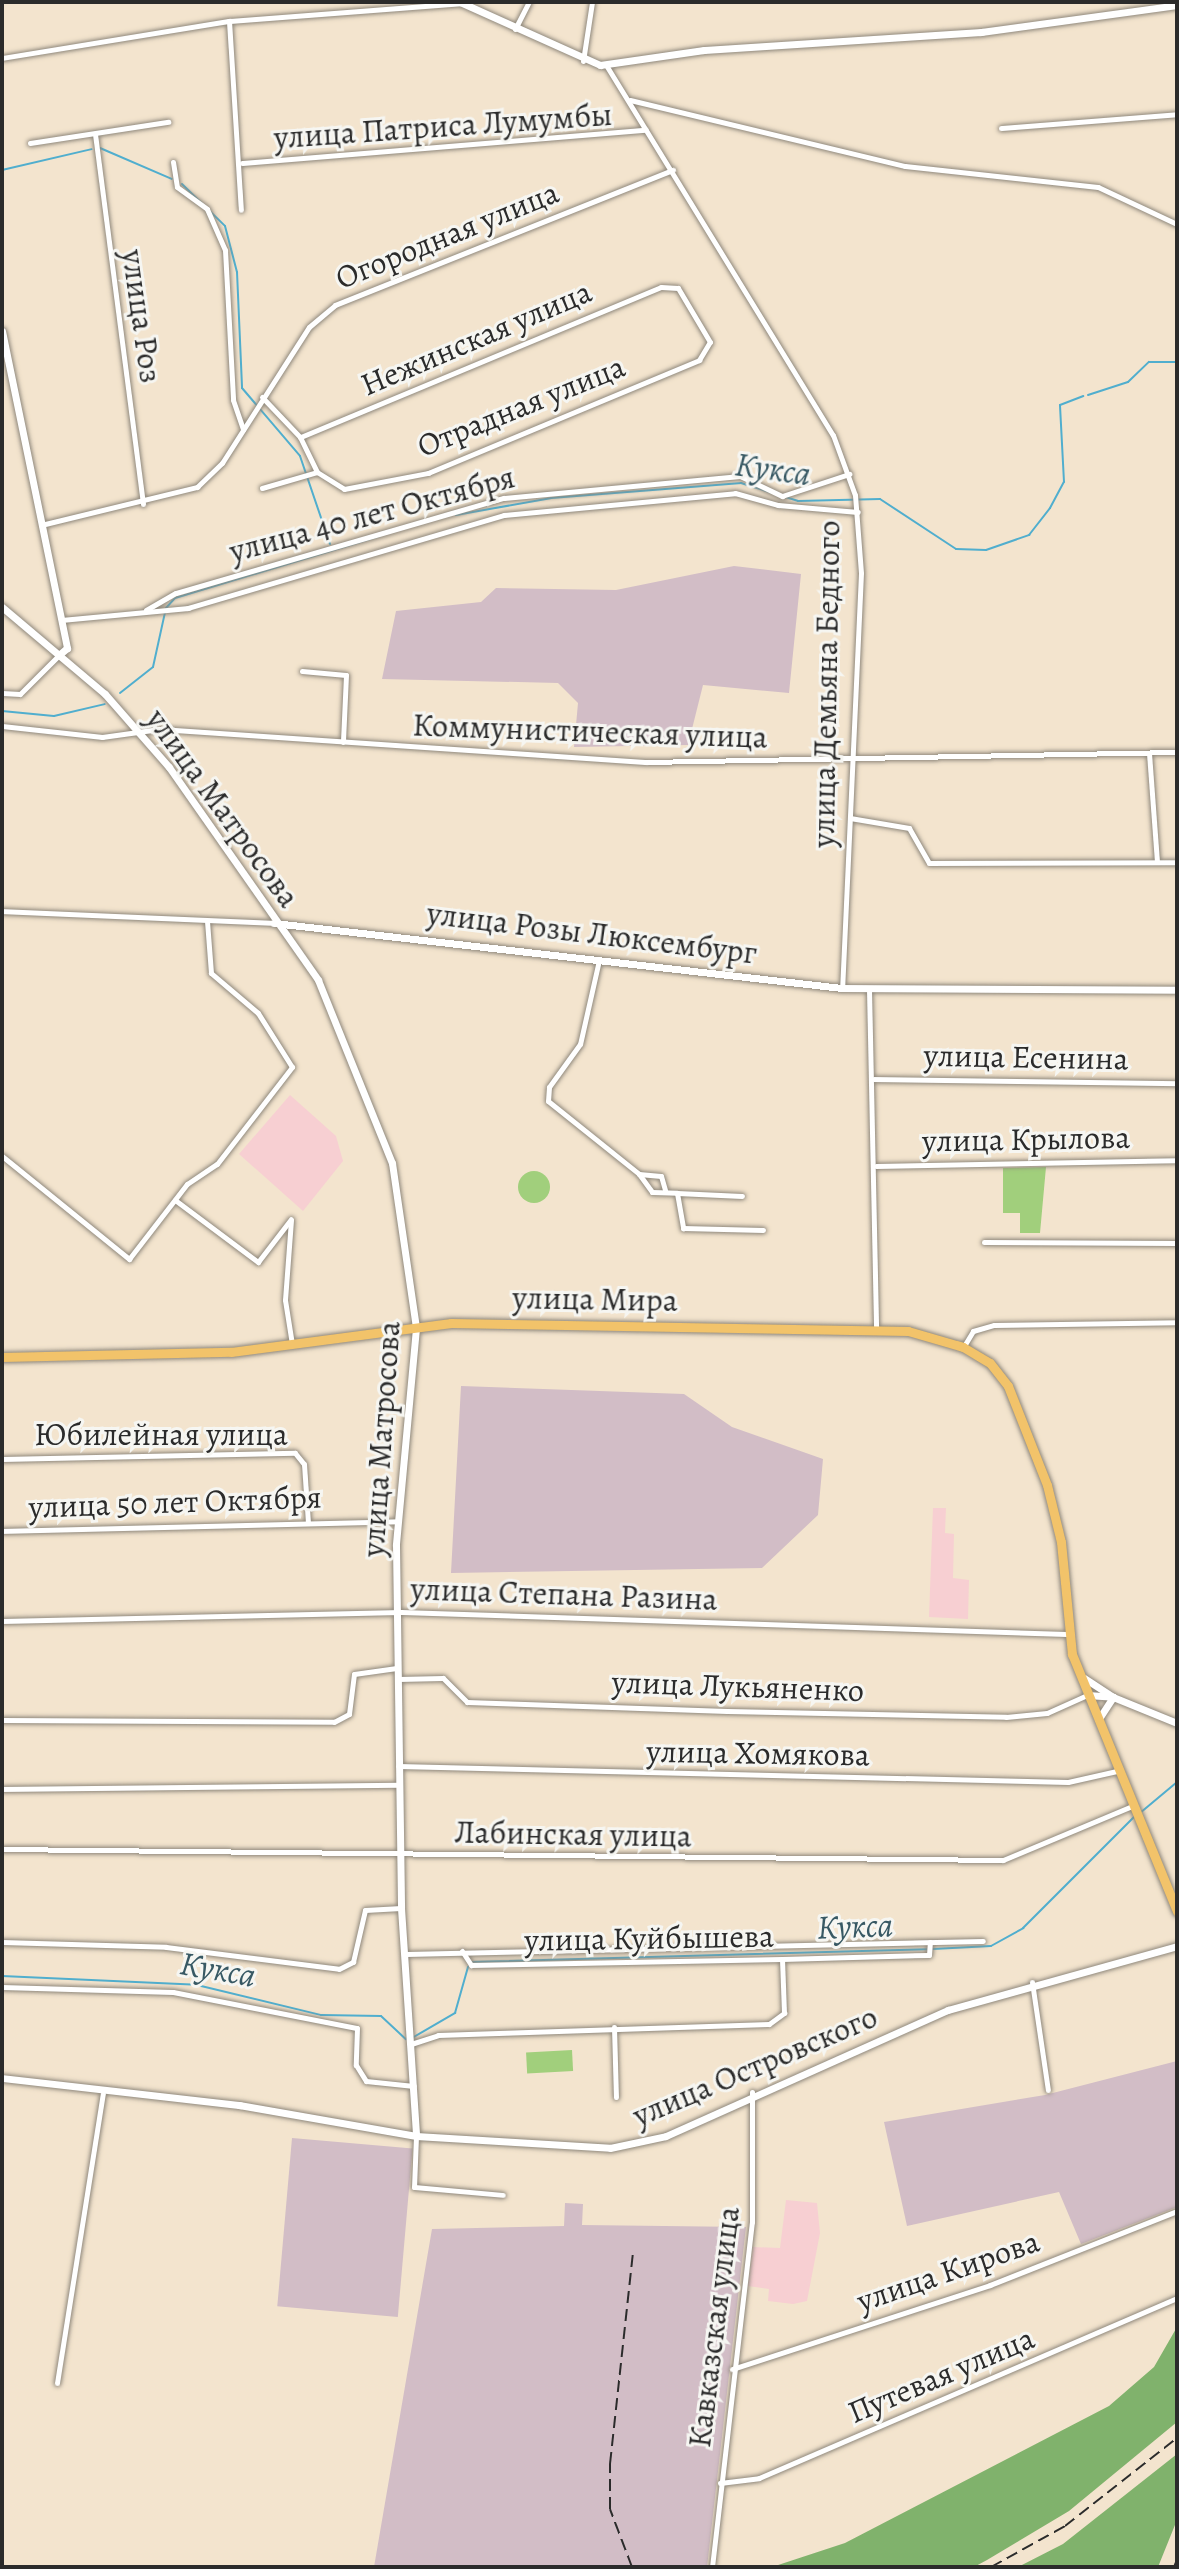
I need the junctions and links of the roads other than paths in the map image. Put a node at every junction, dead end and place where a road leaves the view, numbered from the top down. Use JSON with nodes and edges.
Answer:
{"nodes":[{"id":1,"x":460,"y":2,"type":"edge"},
{"id":2,"x":529,"y":2,"type":"edge"},
{"id":3,"x":592,"y":2,"type":"edge"},
{"id":4,"x":1177,"y":5,"type":"edge"},
{"id":5,"x":229,"y":21,"type":"junction"},
{"id":6,"x":515,"y":30,"type":"junction"},
{"id":7,"x":2,"y":58,"type":"edge"},
{"id":8,"x":583,"y":61,"type":"junction"},
{"id":9,"x":606,"y":65,"type":"junction"},
{"id":10,"x":629,"y":100,"type":"junction"},
{"id":11,"x":1177,"y":114,"type":"edge"},
{"id":12,"x":168,"y":122,"type":"dead end"},
{"id":13,"x":1001,"y":128,"type":"dead end"},
{"id":14,"x":646,"y":130,"type":"junction"},
{"id":15,"x":95,"y":134,"type":"junction"},
{"id":16,"x":30,"y":143,"type":"dead end"},
{"id":17,"x":173,"y":162,"type":"dead end"},
{"id":18,"x":242,"y":163,"type":"junction"},
{"id":19,"x":673,"y":170,"type":"junction"},
{"id":20,"x":241,"y":210,"type":"dead end"},
{"id":21,"x":1177,"y":224,"type":"edge"},
{"id":22,"x":671,"y":285,"type":"joint"},
{"id":23,"x":2,"y":331,"type":"edge"},
{"id":24,"x":260,"y":399,"type":"junction"},
{"id":25,"x":243,"y":429,"type":"junction"},
{"id":26,"x":300,"y":437,"type":"junction"},
{"id":27,"x":317,"y":472,"type":"junction"},
{"id":28,"x":849,"y":474,"type":"junction"},
{"id":29,"x":262,"y":488,"type":"dead end"},
{"id":30,"x":143,"y":504,"type":"junction"},
{"id":31,"x":858,"y":512,"type":"junction"},
{"id":32,"x":40,"y":525,"type":"junction"},
{"id":33,"x":2,"y":607,"type":"edge"},
{"id":34,"x":145,"y":611,"type":"junction"},
{"id":35,"x":61,"y":620,"type":"junction"},
{"id":36,"x":59,"y":655,"type":"junction"},
{"id":37,"x":302,"y":671,"type":"dead end"},
{"id":38,"x":2,"y":693,"type":"edge"},
{"id":39,"x":2,"y":726,"type":"edge"},
{"id":40,"x":141,"y":731,"type":"junction"},
{"id":41,"x":343,"y":742,"type":"junction"},
{"id":42,"x":1177,"y":752,"type":"edge"},
{"id":43,"x":1149,"y":753,"type":"junction"},
{"id":44,"x":852,"y":762,"type":"junction"},
{"id":45,"x":850,"y":818,"type":"junction"},
{"id":46,"x":1157,"y":862,"type":"junction"},
{"id":47,"x":1177,"y":862,"type":"edge"},
{"id":48,"x":2,"y":911,"type":"edge"},
{"id":49,"x":207,"y":921,"type":"junction"},
{"id":50,"x":274,"y":923,"type":"junction"},
{"id":51,"x":599,"y":960,"type":"junction"},
{"id":52,"x":842,"y":988,"type":"junction"},
{"id":53,"x":869,"y":989,"type":"junction"},
{"id":54,"x":1177,"y":990,"type":"edge"},
{"id":55,"x":874,"y":1079,"type":"junction"},
{"id":56,"x":1177,"y":1083,"type":"edge"},
{"id":57,"x":2,"y":1156,"type":"edge"},
{"id":58,"x":1177,"y":1160,"type":"edge"},
{"id":59,"x":876,"y":1166,"type":"junction"},
{"id":60,"x":639,"y":1174,"type":"junction"},
{"id":61,"x":665,"y":1190,"type":"junction"},
{"id":62,"x":677,"y":1193,"type":"junction"},
{"id":63,"x":742,"y":1196,"type":"dead end"},
{"id":64,"x":175,"y":1200,"type":"junction"},
{"id":65,"x":763,"y":1230,"type":"dead end"},
{"id":66,"x":984,"y":1242,"type":"dead end"},
{"id":67,"x":1177,"y":1243,"type":"edge"},
{"id":68,"x":1177,"y":1322,"type":"edge"},
{"id":69,"x":416,"y":1328,"type":"junction"},
{"id":70,"x":876,"y":1330,"type":"junction"},
{"id":71,"x":293,"y":1347,"type":"junction"},
{"id":72,"x":963,"y":1347,"type":"junction"},
{"id":73,"x":2,"y":1357,"type":"edge"},
{"id":74,"x":2,"y":1459,"type":"edge"},
{"id":75,"x":398,"y":1521,"type":"junction"},
{"id":76,"x":308,"y":1523,"type":"junction"},
{"id":77,"x":2,"y":1531,"type":"edge"},
{"id":78,"x":396,"y":1612,"type":"junction"},
{"id":79,"x":2,"y":1621,"type":"edge"},
{"id":80,"x":1067,"y":1634,"type":"junction"},
{"id":81,"x":397,"y":1668,"type":"junction"},
{"id":82,"x":1079,"y":1674,"type":"junction"},
{"id":83,"x":397,"y":1679,"type":"junction"},
{"id":84,"x":1087,"y":1695,"type":"junction"},
{"id":85,"x":1113,"y":1697,"type":"junction"},
{"id":86,"x":2,"y":1720,"type":"edge"},
{"id":87,"x":1098,"y":1722,"type":"junction"},
{"id":88,"x":1177,"y":1723,"type":"edge"},
{"id":89,"x":397,"y":1766,"type":"junction"},
{"id":90,"x":1117,"y":1771,"type":"junction"},
{"id":91,"x":397,"y":1785,"type":"junction"},
{"id":92,"x":2,"y":1789,"type":"edge"},
{"id":93,"x":1134,"y":1812,"type":"junction"},
{"id":94,"x":2,"y":1849,"type":"edge"},
{"id":95,"x":400,"y":1857,"type":"junction"},
{"id":96,"x":401,"y":1908,"type":"junction"},
{"id":97,"x":1177,"y":1911,"type":"edge"},
{"id":98,"x":983,"y":1941,"type":"dead end"},
{"id":99,"x":2,"y":1942,"type":"edge"},
{"id":100,"x":930,"y":1946,"type":"junction"},
{"id":101,"x":1177,"y":1946,"type":"edge"},
{"id":102,"x":462,"y":1950,"type":"junction"},
{"id":103,"x":406,"y":1954,"type":"junction"},
{"id":104,"x":782,"y":1959,"type":"junction"},
{"id":105,"x":1032,"y":1982,"type":"junction"},
{"id":106,"x":2,"y":1987,"type":"edge"},
{"id":107,"x":614,"y":2027,"type":"junction"},
{"id":108,"x":410,"y":2040,"type":"junction"},
{"id":109,"x":2,"y":2078,"type":"edge"},
{"id":110,"x":414,"y":2086,"type":"junction"},
{"id":111,"x":1048,"y":2090,"type":"dead end"},
{"id":112,"x":752,"y":2092,"type":"junction"},
{"id":113,"x":103,"y":2094,"type":"junction"},
{"id":114,"x":616,"y":2097,"type":"dead end"},
{"id":115,"x":416,"y":2136,"type":"junction"},
{"id":116,"x":503,"y":2195,"type":"dead end"},
{"id":117,"x":1177,"y":2211,"type":"edge"},
{"id":118,"x":1177,"y":2298,"type":"edge"},
{"id":119,"x":732,"y":2369,"type":"junction"},
{"id":120,"x":57,"y":2383,"type":"dead end"},
{"id":121,"x":720,"y":2483,"type":"junction"},
{"id":122,"x":712,"y":2567,"type":"edge"}],
"edges":[{"from":1,"to":5,"type":"street"},
{"from":1,"to":6,"type":"street"},
{"from":2,"to":6,"type":"street"},
{"from":3,"to":8,"type":"street"},
{"from":4,"to":9,"type":"street"},
{"from":5,"to":7,"type":"street"},
{"from":5,"to":18,"type":"street"},
{"from":6,"to":8,"type":"street"},
{"from":8,"to":9,"type":"street"},
{"from":9,"to":10,"type":"street","name":"улица Демьяна Бедного"},
{"from":10,"to":14,"type":"street","name":"улица Демьяна Бедного"},
{"from":10,"to":21,"type":"street"},
{"from":11,"to":13,"type":"street"},
{"from":12,"to":15,"type":"street"},
{"from":14,"to":18,"type":"street","name":"улица Патриса Лумумбы"},
{"from":14,"to":19,"type":"street","name":"улица Демьяна Бедного"},
{"from":15,"to":16,"type":"street"},
{"from":15,"to":30,"type":"street","name":"улица Роз"},
{"from":17,"to":25,"type":"street"},
{"from":18,"to":20,"type":"street"},
{"from":19,"to":24,"type":"street","name":"Огородная улица"},
{"from":19,"to":28,"type":"street","name":"улица Демьяна Бедного"},
{"from":22,"to":26,"type":"street","name":"Нежинская улица"},
{"from":22,"to":27,"type":"street","name":"Отрадная улица"},
{"from":23,"to":32,"type":"street"},
{"from":24,"to":25,"type":"street","name":"Огородная улица"},
{"from":24,"to":26,"type":"street"},
{"from":25,"to":30,"type":"street","name":"Огородная улица"},
{"from":26,"to":27,"type":"street"},
{"from":27,"to":29,"type":"street"},
{"from":28,"to":31,"type":"street","name":"улица Демьяна Бедного"},
{"from":28,"to":34,"type":"street","name":"улица 40 лет Октября"},
{"from":30,"to":32,"type":"street","name":"Огородная улица"},
{"from":31,"to":34,"type":"street","name":"улица 40 лет Октября"},
{"from":31,"to":44,"type":"street","name":"улица Демьяна Бедного"},
{"from":32,"to":35,"type":"street"},
{"from":33,"to":36,"type":"street","name":"улица Матросова"},
{"from":34,"to":35,"type":"street","name":"улица 40 лет Октября"},
{"from":35,"to":36,"type":"street"},
{"from":36,"to":38,"type":"street"},
{"from":36,"to":40,"type":"street","name":"улица Матросова"},
{"from":37,"to":41,"type":"street"},
{"from":39,"to":40,"type":"street","name":"Коммунистическая улица"},
{"from":40,"to":41,"type":"street","name":"Коммунистическая улица"},
{"from":40,"to":50,"type":"street","name":"улица Матросова"},
{"from":41,"to":44,"type":"street","name":"Коммунистическая улица"},
{"from":42,"to":43,"type":"street","name":"Коммунистическая улица"},
{"from":43,"to":44,"type":"street","name":"Коммунистическая улица"},
{"from":43,"to":46,"type":"street"},
{"from":44,"to":45,"type":"street","name":"улица Демьяна Бедного"},
{"from":45,"to":46,"type":"street"},
{"from":45,"to":52,"type":"street","name":"улица Демьяна Бедного"},
{"from":46,"to":47,"type":"street"},
{"from":48,"to":49,"type":"street","name":"улица Розы Люксембург"},
{"from":49,"to":50,"type":"street","name":"улица Розы Люксембург"},
{"from":49,"to":64,"type":"street"},
{"from":50,"to":51,"type":"street","name":"улица Розы Люксембург"},
{"from":50,"to":69,"type":"street","name":"улица Матросова"},
{"from":51,"to":52,"type":"street","name":"улица Розы Люксембург"},
{"from":51,"to":60,"type":"street"},
{"from":52,"to":53,"type":"street","name":"улица Розы Люксембург"},
{"from":53,"to":54,"type":"street","name":"улица Розы Люксембург"},
{"from":53,"to":55,"type":"street"},
{"from":55,"to":56,"type":"street","name":"улица Есенина"},
{"from":55,"to":59,"type":"street"},
{"from":57,"to":64,"type":"street"},
{"from":58,"to":59,"type":"street","name":"улица Крылова"},
{"from":59,"to":70,"type":"street"},
{"from":60,"to":61,"type":"street"},
{"from":60,"to":61,"type":"street"},
{"from":61,"to":62,"type":"street"},
{"from":62,"to":63,"type":"street"},
{"from":62,"to":65,"type":"street"},
{"from":64,"to":71,"type":"street"},
{"from":66,"to":67,"type":"street"},
{"from":68,"to":72,"type":"street"},
{"from":69,"to":70,"type":"main road","name":"улица Мира"},
{"from":69,"to":71,"type":"main road","name":"улица Мира"},
{"from":69,"to":75,"type":"street","name":"улица Матросова"},
{"from":70,"to":72,"type":"main road","name":"улица Мира"},
{"from":71,"to":73,"type":"main road","name":"улица Мира"},
{"from":72,"to":80,"type":"main road"},
{"from":74,"to":76,"type":"street","name":"Юбилейная улица"},
{"from":75,"to":76,"type":"street","name":"улица 50 лет Октября"},
{"from":75,"to":78,"type":"street","name":"улица Матросова"},
{"from":76,"to":77,"type":"street","name":"улица 50 лет Октября"},
{"from":78,"to":79,"type":"street","name":"улица Степана Разина"},
{"from":78,"to":80,"type":"street","name":"улица Степана Разина"},
{"from":78,"to":81,"type":"street","name":"улица Матросова"},
{"from":80,"to":82,"type":"main road"},
{"from":81,"to":83,"type":"street","name":"улица Матросова"},
{"from":81,"to":86,"type":"street"},
{"from":82,"to":84,"type":"main road"},
{"from":82,"to":85,"type":"street"},
{"from":83,"to":84,"type":"street","name":"улица Лукьяненко"},
{"from":83,"to":89,"type":"street","name":"улица Матросова"},
{"from":84,"to":85,"type":"street"},
{"from":84,"to":87,"type":"main road"},
{"from":85,"to":87,"type":"street"},
{"from":85,"to":88,"type":"street"},
{"from":87,"to":90,"type":"main road"},
{"from":89,"to":90,"type":"street","name":"улица Хомякова"},
{"from":89,"to":91,"type":"street","name":"улица Матросова"},
{"from":90,"to":93,"type":"main road"},
{"from":91,"to":92,"type":"street"},
{"from":91,"to":95,"type":"street","name":"улица Матросова"},
{"from":93,"to":95,"type":"street","name":"Лабинская улица"},
{"from":93,"to":97,"type":"main road"},
{"from":94,"to":95,"type":"street","name":"Лабинская улица"},
{"from":95,"to":96,"type":"street","name":"улица Матросова"},
{"from":96,"to":99,"type":"street"},
{"from":96,"to":103,"type":"street","name":"улица Матросова"},
{"from":98,"to":100,"type":"street","name":"улица Куйбышева"},
{"from":100,"to":102,"type":"street","name":"улица Куйбышева"},
{"from":100,"to":104,"type":"street","name":"улица Куйбышева"},
{"from":101,"to":105,"type":"street","name":"улица Островского"},
{"from":102,"to":103,"type":"street","name":"улица Куйбышева"},
{"from":102,"to":104,"type":"street","name":"улица Куйбышева"},
{"from":103,"to":108,"type":"street","name":"улица Матросова"},
{"from":104,"to":107,"type":"street"},
{"from":105,"to":111,"type":"street"},
{"from":105,"to":112,"type":"street","name":"улица Островского"},
{"from":106,"to":110,"type":"street"},
{"from":107,"to":108,"type":"street"},
{"from":107,"to":114,"type":"street"},
{"from":108,"to":110,"type":"street","name":"улица Матросова"},
{"from":109,"to":113,"type":"street","name":"улица Островского"},
{"from":110,"to":115,"type":"street","name":"улица Матросова"},
{"from":112,"to":115,"type":"street","name":"улица Островского"},
{"from":112,"to":119,"type":"street","name":"Кавказская улица"},
{"from":113,"to":115,"type":"street","name":"улица Островского"},
{"from":113,"to":120,"type":"street"},
{"from":115,"to":116,"type":"street","name":"улица Матросова"},
{"from":117,"to":119,"type":"street","name":"улица Кирова"},
{"from":118,"to":121,"type":"street","name":"Путевая улица"},
{"from":119,"to":121,"type":"street","name":"Кавказская улица"},
{"from":121,"to":122,"type":"street","name":"Кавказская улица"}]}
